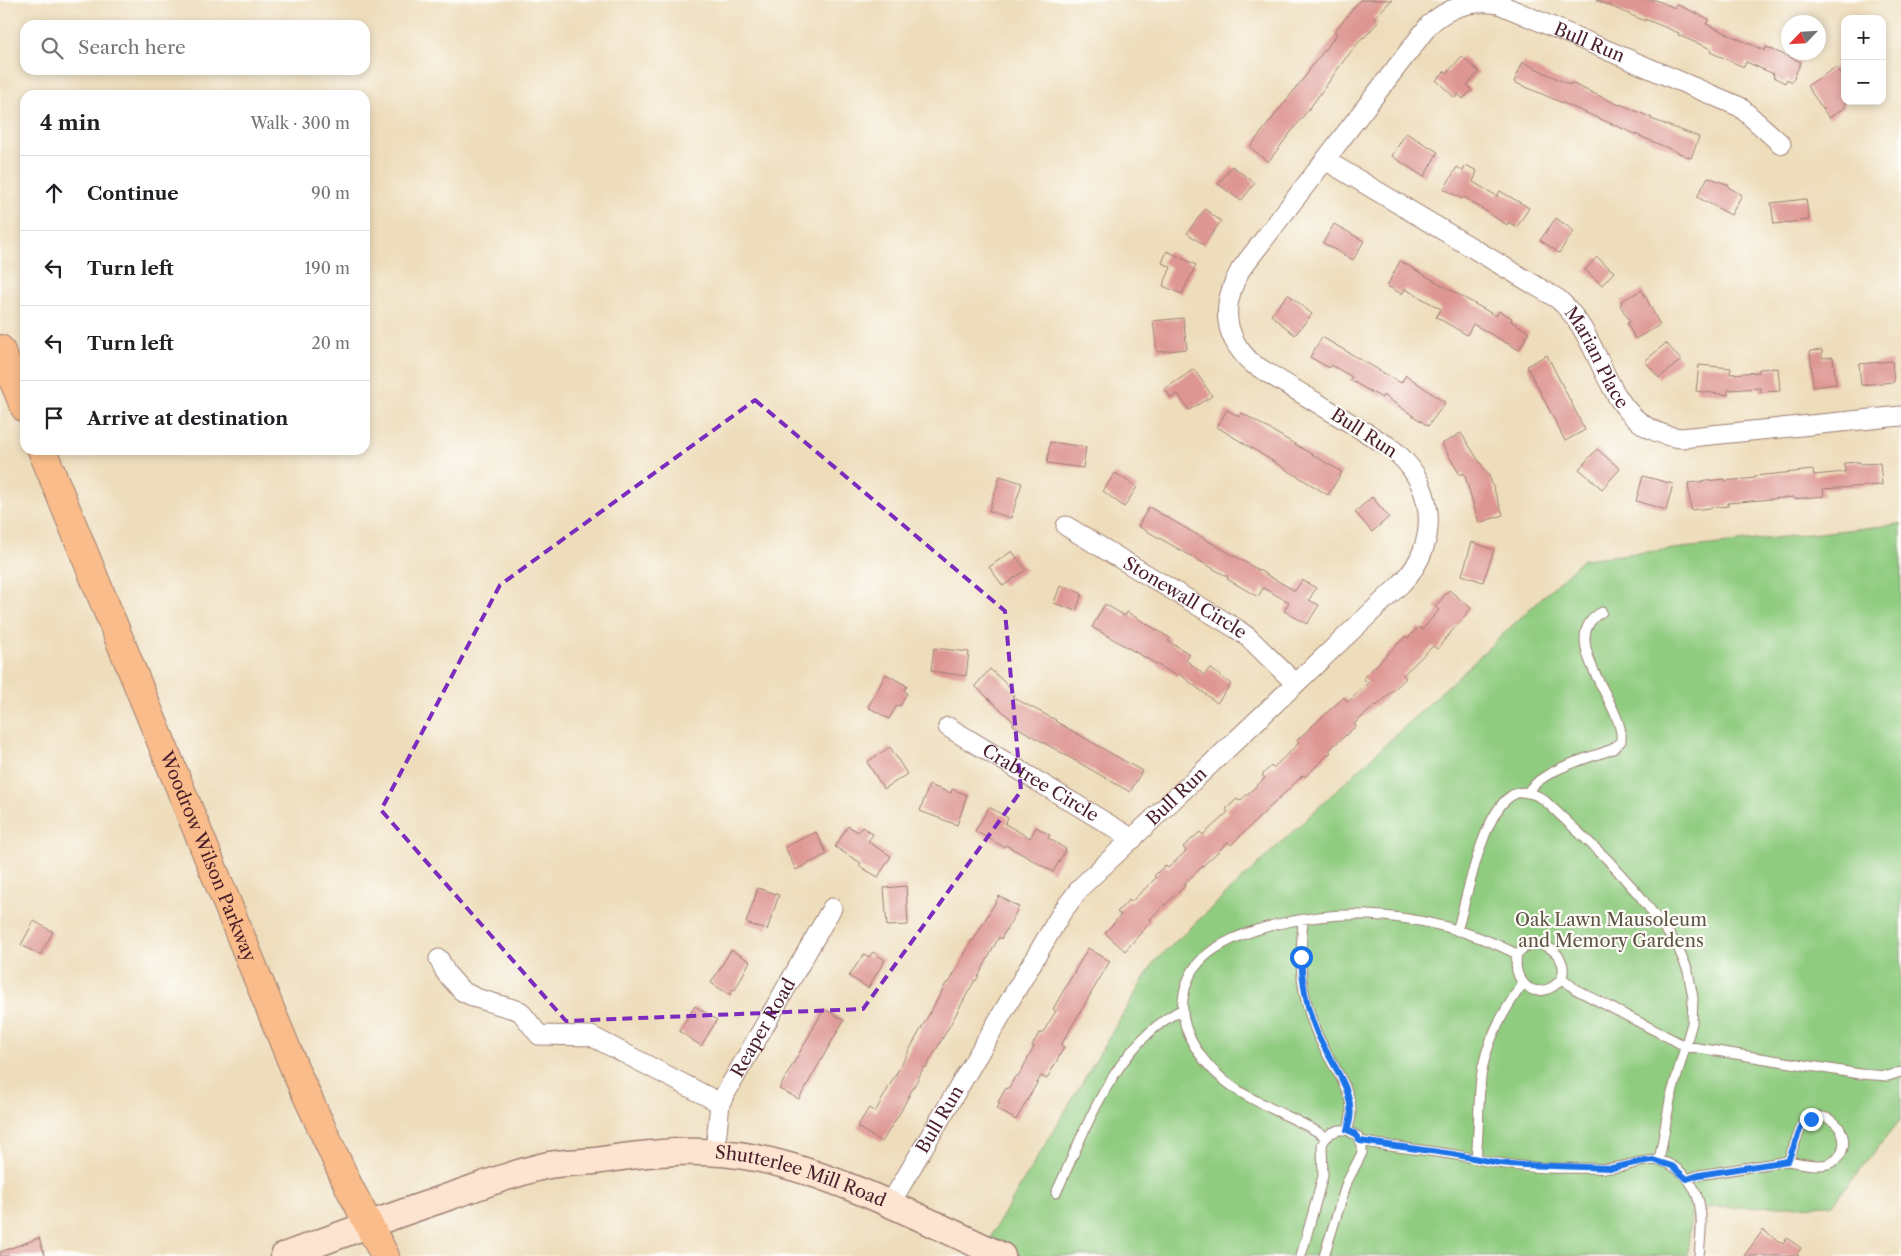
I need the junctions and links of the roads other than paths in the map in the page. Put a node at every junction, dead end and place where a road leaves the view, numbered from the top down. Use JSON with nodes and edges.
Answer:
{"nodes":[{"id":1,"x":1781,"y":144,"type":"dead end"},
{"id":2,"x":1325,"y":160,"type":"junction"},
{"id":3,"x":0,"y":349,"type":"edge"},
{"id":4,"x":20,"y":396,"type":"edge"},
{"id":5,"x":1901,"y":416,"type":"edge"},
{"id":6,"x":44,"y":455,"type":"edge"},
{"id":7,"x":1066,"y":526,"type":"dead end"},
{"id":8,"x":1602,"y":612,"type":"dead end"},
{"id":9,"x":1294,"y":683,"type":"junction"},
{"id":10,"x":948,"y":727,"type":"dead end"},
{"id":11,"x":1527,"y":793,"type":"junction"},
{"id":12,"x":1132,"y":839,"type":"junction"},
{"id":13,"x":832,"y":908,"type":"dead end"},
{"id":14,"x":1302,"y":920,"type":"junction"},
{"id":15,"x":1457,"y":931,"type":"junction"},
{"id":16,"x":1517,"y":954,"type":"junction"},
{"id":17,"x":439,"y":959,"type":"dead end"},
{"id":18,"x":1562,"y":978,"type":"junction"},
{"id":19,"x":1523,"y":983,"type":"junction"},
{"id":20,"x":1183,"y":1009,"type":"junction"},
{"id":21,"x":1686,"y":1046,"type":"junction"},
{"id":22,"x":1901,"y":1072,"type":"edge"},
{"id":23,"x":720,"y":1103,"type":"junction"},
{"id":24,"x":1347,"y":1130,"type":"junction"},
{"id":25,"x":1326,"y":1137,"type":"junction"},
{"id":26,"x":1360,"y":1141,"type":"junction"},
{"id":27,"x":715,"y":1152,"type":"junction"},
{"id":28,"x":1476,"y":1159,"type":"junction"},
{"id":29,"x":1788,"y":1161,"type":"junction"},
{"id":30,"x":1659,"y":1162,"type":"junction"},
{"id":31,"x":1687,"y":1179,"type":"junction"},
{"id":32,"x":1056,"y":1193,"type":"dead end"},
{"id":33,"x":890,"y":1204,"type":"junction"},
{"id":34,"x":377,"y":1239,"type":"edge"},
{"id":35,"x":284,"y":1256,"type":"edge"},
{"id":36,"x":323,"y":1256,"type":"edge"},
{"id":37,"x":1002,"y":1256,"type":"edge"},
{"id":38,"x":1301,"y":1256,"type":"edge"},
{"id":39,"x":1324,"y":1256,"type":"edge"},
{"id":40,"x":1699,"y":1256,"type":"edge"}],
"edges":[{"from":1,"to":2,"type":"street","name":"Bull Run"},
{"from":2,"to":5,"type":"street","name":"Marian Place"},
{"from":2,"to":9,"type":"street","name":"Bull Run"},
{"from":3,"to":4,"type":"highway"},
{"from":6,"to":34,"type":"highway","name":"Woodrow Wilson Parkway"},
{"from":7,"to":9,"type":"street","name":"Stonewall Circle"},
{"from":8,"to":11,"type":"lane"},
{"from":9,"to":12,"type":"street","name":"Bull Run"},
{"from":10,"to":12,"type":"street","name":"Crabtree Circle"},
{"from":11,"to":15,"type":"lane"},
{"from":11,"to":21,"type":"lane"},
{"from":12,"to":33,"type":"street","name":"Bull Run"},
{"from":13,"to":23,"type":"street","name":"Reaper Road"},
{"from":14,"to":15,"type":"lane"},
{"from":14,"to":20,"type":"lane"},
{"from":14,"to":24,"type":"lane"},
{"from":15,"to":16,"type":"lane"},
{"from":16,"to":18,"type":"lane"},
{"from":16,"to":19,"type":"lane"},
{"from":17,"to":23,"type":"street"},
{"from":18,"to":19,"type":"lane"},
{"from":18,"to":21,"type":"lane"},
{"from":19,"to":28,"type":"lane"},
{"from":20,"to":25,"type":"lane"},
{"from":20,"to":32,"type":"lane"},
{"from":21,"to":22,"type":"lane"},
{"from":21,"to":30,"type":"lane"},
{"from":23,"to":27,"type":"street","name":"Reaper Road"},
{"from":24,"to":25,"type":"lane"},
{"from":24,"to":26,"type":"lane"},
{"from":25,"to":38,"type":"lane"},
{"from":26,"to":28,"type":"lane"},
{"from":26,"to":39,"type":"lane"},
{"from":27,"to":33,"type":"street","name":"Shutterlee Mill Road"},
{"from":27,"to":34,"type":"street","name":"Shutterlee Mill Road"},
{"from":28,"to":30,"type":"lane"},
{"from":29,"to":29,"type":"lane"},
{"from":29,"to":31,"type":"lane"},
{"from":30,"to":31,"type":"lane"},
{"from":31,"to":40,"type":"lane"},
{"from":33,"to":37,"type":"street","name":"Shutterlee Mill Road"},
{"from":34,"to":35,"type":"street","name":"Shutterlee Mill Road"},
{"from":34,"to":36,"type":"street","name":"Shutterlee Mill Road"}]}
